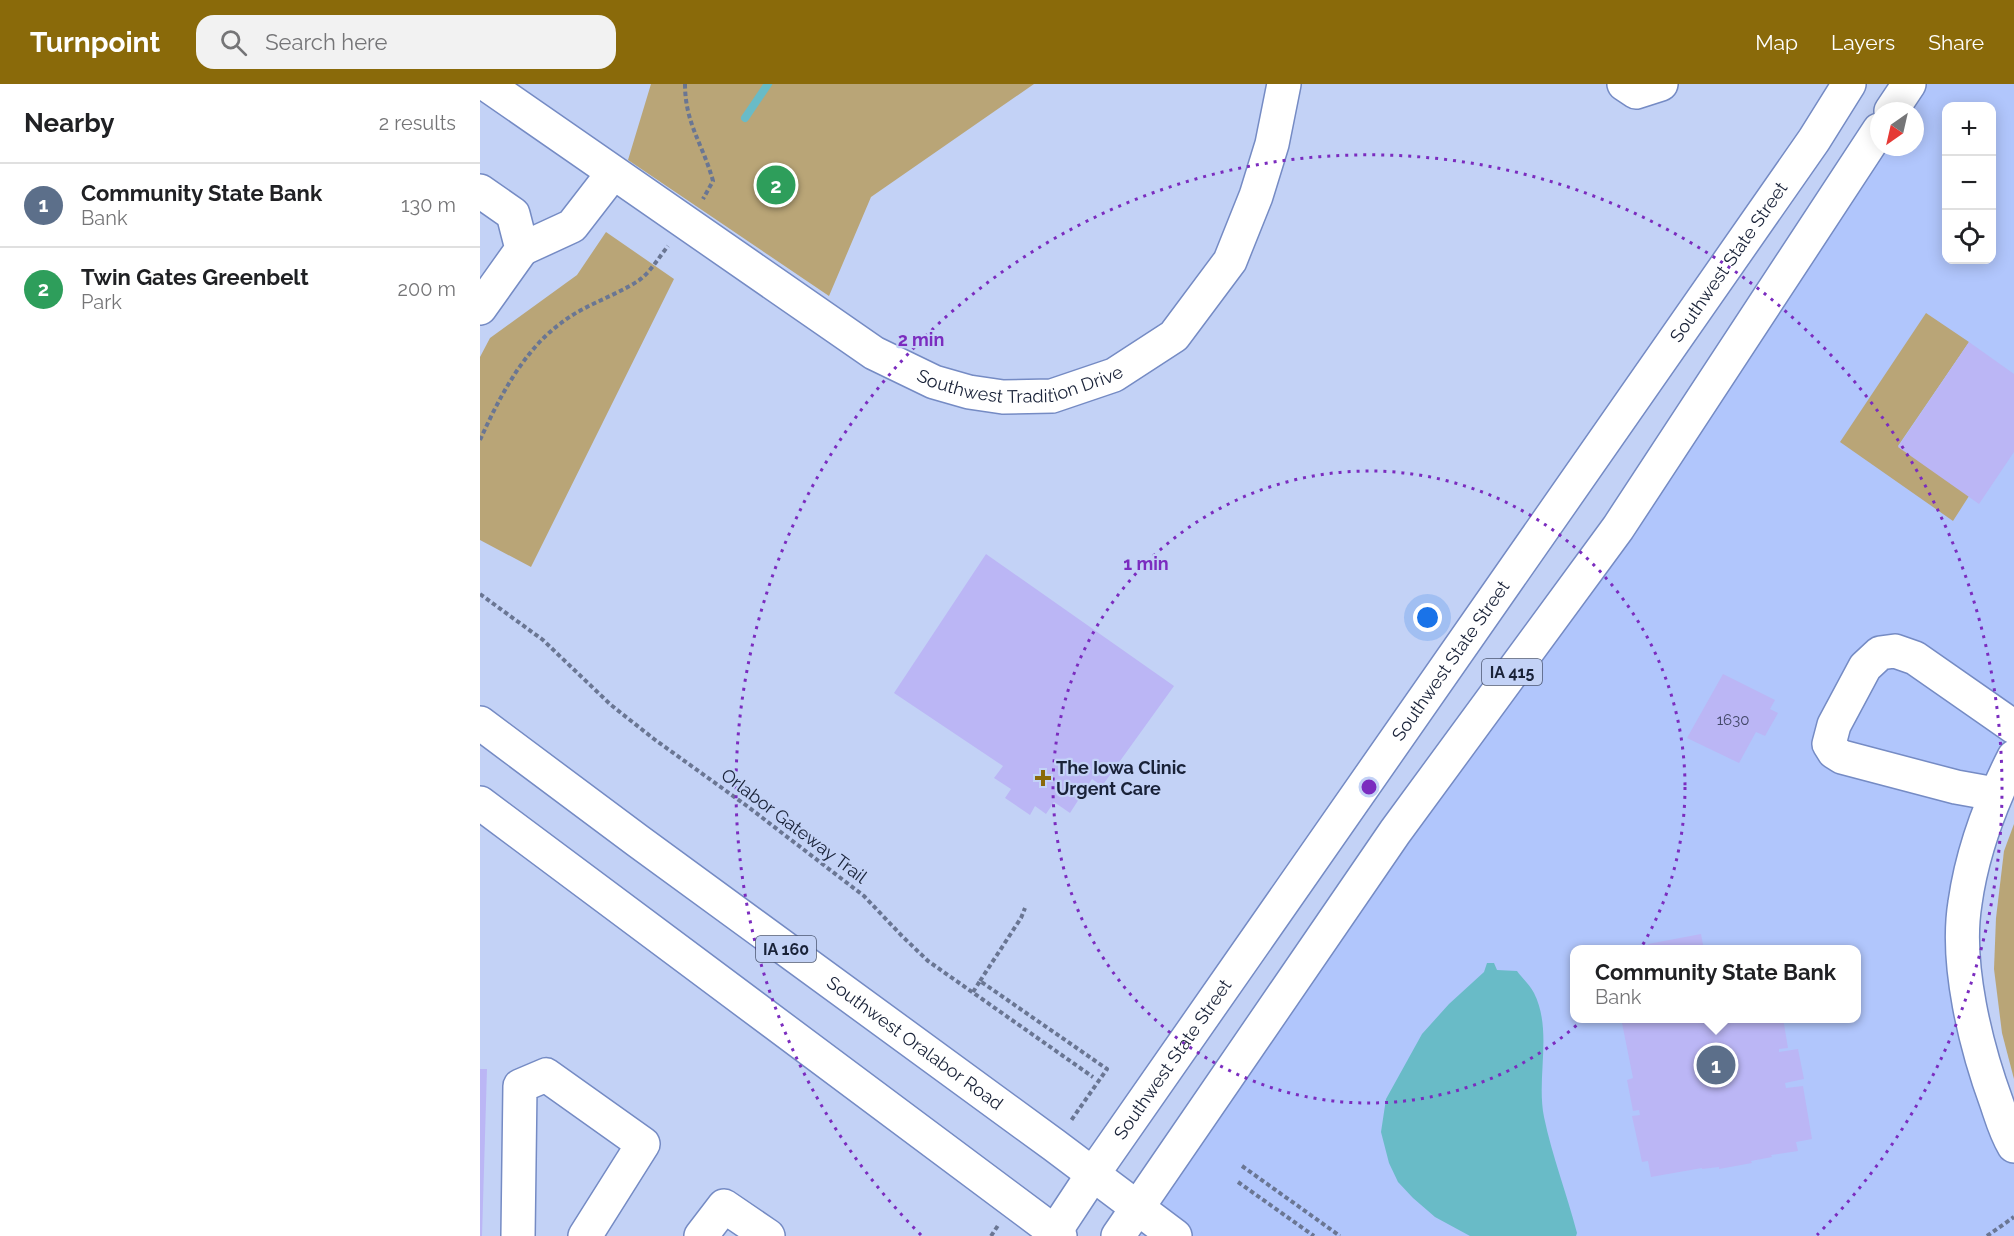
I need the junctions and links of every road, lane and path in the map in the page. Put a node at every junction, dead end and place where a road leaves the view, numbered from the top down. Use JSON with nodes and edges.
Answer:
{"nodes":[{"id":1,"x":486,"y":84,"type":"edge"},
{"id":2,"x":685,"y":84,"type":"edge"},
{"id":3,"x":1284,"y":84,"type":"edge"},
{"id":4,"x":1624,"y":84,"type":"edge"},
{"id":5,"x":1661,"y":84,"type":"edge"},
{"id":6,"x":1849,"y":84,"type":"edge"},
{"id":7,"x":1909,"y":84,"type":"edge"},
{"id":8,"x":1897,"y":102,"type":"edge"},
{"id":9,"x":1870,"y":144,"type":"edge"},
{"id":10,"x":614,"y":173,"type":"junction"},
{"id":11,"x":480,"y":191,"type":"edge"},
{"id":12,"x":687,"y":223,"type":"junction"},
{"id":13,"x":522,"y":249,"type":"junction"},
{"id":14,"x":480,"y":308,"type":"edge"},
{"id":15,"x":480,"y":440,"type":"edge"},
{"id":16,"x":480,"y":594,"type":"edge"},
{"id":17,"x":480,"y":723,"type":"edge"},
{"id":18,"x":2014,"y":727,"type":"edge"},
{"id":19,"x":2014,"y":757,"type":"edge"},
{"id":20,"x":1995,"y":794,"type":"junction"},
{"id":21,"x":480,"y":803,"type":"edge"},
{"id":22,"x":1025,"y":908,"type":"dead end"},
{"id":23,"x":980,"y":981,"type":"junction"},
{"id":24,"x":973,"y":992,"type":"junction"},
{"id":25,"x":1094,"y":1077,"type":"dead end"},
{"id":26,"x":1071,"y":1120,"type":"dead end"},
{"id":27,"x":2014,"y":1146,"type":"edge"},
{"id":28,"x":1242,"y":1166,"type":"dead end"},
{"id":29,"x":1093,"y":1174,"type":"junction"},
{"id":30,"x":1238,"y":1182,"type":"dead end"},
{"id":31,"x":1137,"y":1208,"type":"junction"},
{"id":32,"x":2014,"y":1217,"type":"edge"},
{"id":33,"x":1056,"y":1235,"type":"edge"},
{"id":34,"x":518,"y":1236,"type":"edge"},
{"id":35,"x":585,"y":1236,"type":"edge"},
{"id":36,"x":701,"y":1236,"type":"edge"},
{"id":37,"x":768,"y":1236,"type":"edge"},
{"id":38,"x":1118,"y":1236,"type":"edge"},
{"id":39,"x":1175,"y":1236,"type":"edge"},
{"id":40,"x":1314,"y":1236,"type":"edge"},
{"id":41,"x":1340,"y":1236,"type":"edge"},
{"id":42,"x":1987,"y":1236,"type":"edge"}],
"edges":[{"from":1,"to":10,"type":"main road","name":"Southwest Tradition Drive"},
{"from":2,"to":12,"type":"path"},
{"from":3,"to":12,"type":"main road","name":"Southwest Tradition Drive"},
{"from":4,"to":5,"type":"main road"},
{"from":6,"to":29,"type":"main road","name":"Southwest State Street","number":"IA 415"},
{"from":7,"to":8,"type":"main road"},
{"from":9,"to":31,"type":"main road","number":"IA 415"},
{"from":10,"to":12,"type":"main road","name":"Southwest Tradition Drive"},
{"from":10,"to":13,"type":"main road"},
{"from":11,"to":13,"type":"main road"},
{"from":12,"to":15,"type":"path"},
{"from":13,"to":14,"type":"main road"},
{"from":16,"to":24,"type":"path","name":"Orlabor Gateway Trail"},
{"from":17,"to":29,"type":"main road","name":"Southwest Oralabor Road","number":"IA 160"},
{"from":18,"to":20,"type":"main road"},
{"from":19,"to":20,"type":"main road"},
{"from":20,"to":27,"type":"main road"},
{"from":21,"to":33,"type":"main road"},
{"from":22,"to":23,"type":"path"},
{"from":23,"to":24,"type":"path"},
{"from":23,"to":26,"type":"path"},
{"from":24,"to":25,"type":"path","name":"Orlabor Gateway Trail"},
{"from":28,"to":41,"type":"path"},
{"from":29,"to":31,"type":"main road","name":"Southwest Oralabor Road","number":"IA 160"},
{"from":29,"to":33,"type":"main road","name":"Southwest State Street","number":"IA 415"},
{"from":30,"to":40,"type":"path"},
{"from":31,"to":38,"type":"main road"},
{"from":31,"to":39,"type":"main road","name":"Southwest Oralabor Road"},
{"from":32,"to":42,"type":"path"},
{"from":34,"to":35,"type":"main road"},
{"from":36,"to":37,"type":"main road"}]}
